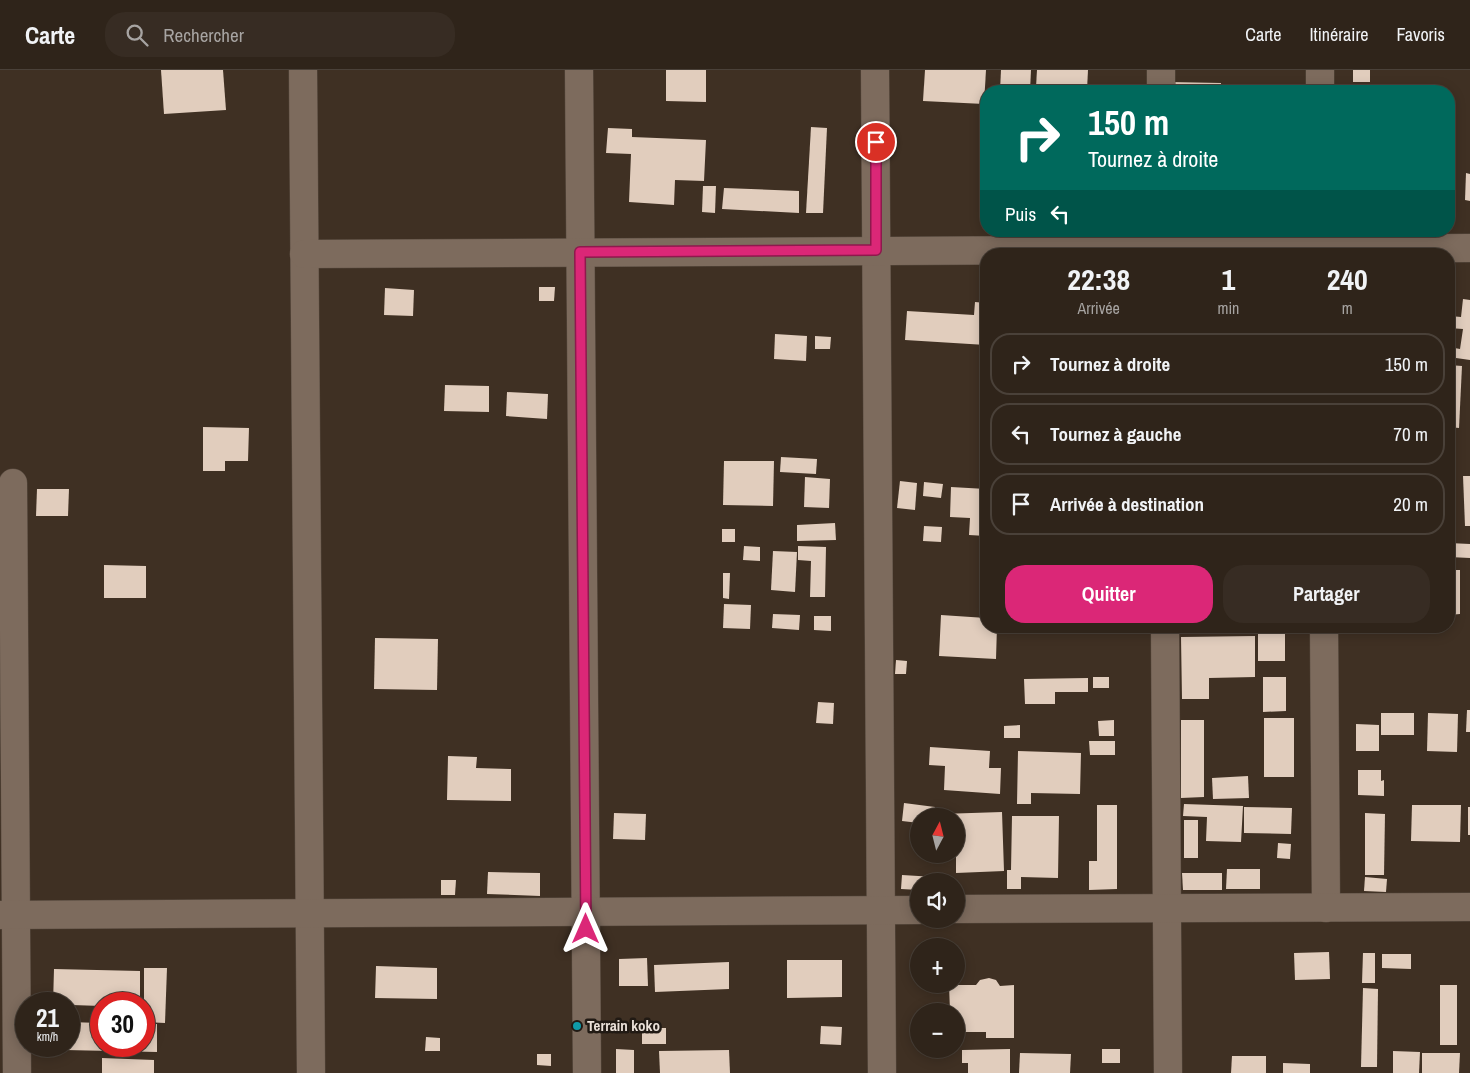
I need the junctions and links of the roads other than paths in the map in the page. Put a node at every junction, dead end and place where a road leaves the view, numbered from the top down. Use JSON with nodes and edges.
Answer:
{"nodes":[{"id":1,"x":303,"y":70,"type":"edge"},
{"id":2,"x":579,"y":70,"type":"edge"},
{"id":3,"x":875,"y":70,"type":"edge"},
{"id":4,"x":1161,"y":70,"type":"edge"},
{"id":5,"x":1320,"y":70,"type":"edge"},
{"id":6,"x":1161,"y":85,"type":"edge"},
{"id":7,"x":1320,"y":85,"type":"edge"},
{"id":8,"x":1321,"y":244,"type":"edge"},
{"id":9,"x":1162,"y":245,"type":"edge"},
{"id":10,"x":980,"y":248,"type":"edge"},
{"id":11,"x":990,"y":248,"type":"edge"},
{"id":12,"x":1470,"y":248,"type":"edge"},
{"id":13,"x":876,"y":250,"type":"junction"},
{"id":14,"x":580,"y":252,"type":"junction"},
{"id":15,"x":304,"y":254,"type":"junction"},
{"id":16,"x":13,"y":484,"type":"dead end"},
{"id":17,"x":1165,"y":633,"type":"edge"},
{"id":18,"x":1324,"y":633,"type":"edge"},
{"id":19,"x":1470,"y":907,"type":"edge"},
{"id":20,"x":1326,"y":908,"type":"junction"},
{"id":21,"x":1167,"y":909,"type":"junction"},
{"id":22,"x":881,"y":910,"type":"junction"},
{"id":23,"x":910,"y":910,"type":"edge"},
{"id":24,"x":965,"y":910,"type":"edge"},
{"id":25,"x":586,"y":911,"type":"junction"},
{"id":26,"x":310,"y":913,"type":"junction"},
{"id":27,"x":8,"y":915,"type":"edge"},
{"id":28,"x":17,"y":1073,"type":"edge"},
{"id":29,"x":310,"y":1073,"type":"edge"},
{"id":30,"x":587,"y":1073,"type":"edge"},
{"id":31,"x":882,"y":1073,"type":"edge"},
{"id":32,"x":1168,"y":1073,"type":"edge"}],
"edges":[{"from":1,"to":15,"type":"street"},
{"from":2,"to":14,"type":"street"},
{"from":3,"to":13,"type":"street"},
{"from":4,"to":6,"type":"street"},
{"from":5,"to":7,"type":"street"},
{"from":8,"to":9,"type":"street"},
{"from":8,"to":12,"type":"street"},
{"from":9,"to":11,"type":"street"},
{"from":10,"to":13,"type":"street"},
{"from":13,"to":14,"type":"street"},
{"from":13,"to":22,"type":"street"},
{"from":14,"to":15,"type":"street"},
{"from":14,"to":25,"type":"street"},
{"from":15,"to":26,"type":"street"},
{"from":16,"to":27,"type":"street"},
{"from":17,"to":21,"type":"street"},
{"from":18,"to":20,"type":"street"},
{"from":19,"to":20,"type":"street"},
{"from":20,"to":21,"type":"street"},
{"from":21,"to":24,"type":"street"},
{"from":21,"to":32,"type":"street"},
{"from":22,"to":23,"type":"street"},
{"from":22,"to":25,"type":"street"},
{"from":22,"to":31,"type":"street"},
{"from":25,"to":26,"type":"street"},
{"from":25,"to":30,"type":"street"},
{"from":26,"to":27,"type":"street"},
{"from":26,"to":29,"type":"street"},
{"from":27,"to":28,"type":"street"}]}
